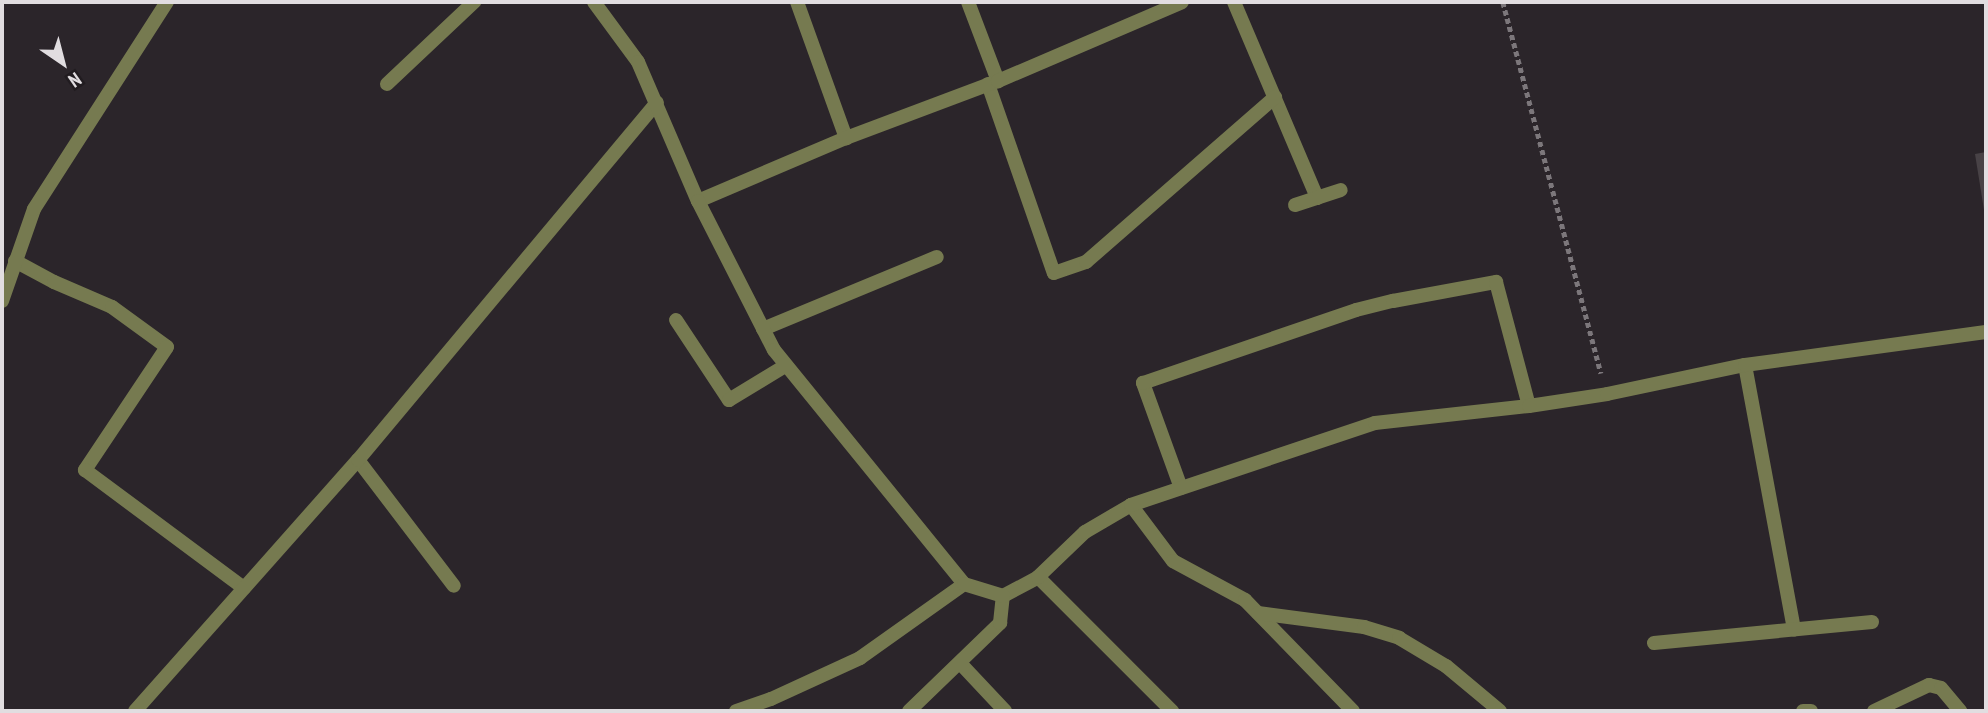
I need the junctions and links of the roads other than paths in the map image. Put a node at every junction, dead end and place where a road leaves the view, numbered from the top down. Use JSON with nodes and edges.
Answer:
{"nodes":[{"id":1,"x":167,"y":2,"type":"edge"},
{"id":2,"x":474,"y":2,"type":"edge"},
{"id":3,"x":594,"y":2,"type":"edge"},
{"id":4,"x":797,"y":2,"type":"edge"},
{"id":5,"x":968,"y":2,"type":"edge"},
{"id":6,"x":1182,"y":2,"type":"edge"},
{"id":7,"x":1234,"y":2,"type":"edge"},
{"id":8,"x":993,"y":82,"type":"junction"},
{"id":9,"x":387,"y":84,"type":"dead end"},
{"id":10,"x":1275,"y":97,"type":"junction"},
{"id":11,"x":657,"y":103,"type":"junction"},
{"id":12,"x":846,"y":138,"type":"junction"},
{"id":13,"x":1341,"y":190,"type":"dead end"},
{"id":14,"x":1318,"y":198,"type":"junction"},
{"id":15,"x":698,"y":201,"type":"junction"},
{"id":16,"x":1295,"y":205,"type":"dead end"},
{"id":17,"x":937,"y":257,"type":"dead end"},
{"id":18,"x":15,"y":261,"type":"junction"},
{"id":19,"x":2,"y":300,"type":"edge"},
{"id":20,"x":676,"y":320,"type":"dead end"},
{"id":21,"x":763,"y":329,"type":"junction"},
{"id":22,"x":1986,"y":332,"type":"edge"},
{"id":23,"x":1745,"y":365,"type":"junction"},
{"id":24,"x":785,"y":366,"type":"junction"},
{"id":25,"x":1529,"y":406,"type":"junction"},
{"id":26,"x":358,"y":460,"type":"junction"},
{"id":27,"x":1181,"y":488,"type":"junction"},
{"id":28,"x":1130,"y":505,"type":"junction"},
{"id":29,"x":1038,"y":578,"type":"junction"},
{"id":30,"x":964,"y":584,"type":"junction"},
{"id":31,"x":454,"y":586,"type":"dead end"},
{"id":32,"x":244,"y":587,"type":"junction"},
{"id":33,"x":1003,"y":596,"type":"junction"},
{"id":34,"x":1258,"y":613,"type":"junction"},
{"id":35,"x":1871,"y":622,"type":"dead end"},
{"id":36,"x":1794,"y":630,"type":"junction"},
{"id":37,"x":1654,"y":643,"type":"dead end"},
{"id":38,"x":960,"y":663,"type":"junction"},
{"id":39,"x":774,"y":705,"type":"edge"},
{"id":40,"x":135,"y":711,"type":"edge"},
{"id":41,"x":736,"y":711,"type":"edge"},
{"id":42,"x":909,"y":711,"type":"edge"},
{"id":43,"x":1005,"y":711,"type":"edge"},
{"id":44,"x":1172,"y":711,"type":"edge"},
{"id":45,"x":1353,"y":711,"type":"edge"},
{"id":46,"x":1500,"y":711,"type":"edge"},
{"id":47,"x":1803,"y":711,"type":"edge"},
{"id":48,"x":1811,"y":711,"type":"edge"},
{"id":49,"x":1874,"y":711,"type":"edge"},
{"id":50,"x":1960,"y":711,"type":"edge"}],
"edges":[{"from":1,"to":18,"type":"street"},
{"from":2,"to":9,"type":"street"},
{"from":3,"to":11,"type":"street"},
{"from":4,"to":12,"type":"street"},
{"from":5,"to":8,"type":"street"},
{"from":6,"to":8,"type":"street"},
{"from":7,"to":10,"type":"street"},
{"from":8,"to":10,"type":"street"},
{"from":8,"to":12,"type":"street"},
{"from":10,"to":14,"type":"street"},
{"from":11,"to":15,"type":"street"},
{"from":11,"to":26,"type":"street"},
{"from":12,"to":15,"type":"street"},
{"from":13,"to":14,"type":"street"},
{"from":14,"to":16,"type":"street"},
{"from":15,"to":21,"type":"street"},
{"from":17,"to":21,"type":"street"},
{"from":18,"to":19,"type":"street"},
{"from":18,"to":32,"type":"street"},
{"from":20,"to":24,"type":"street"},
{"from":21,"to":24,"type":"street"},
{"from":22,"to":23,"type":"street"},
{"from":23,"to":25,"type":"street"},
{"from":23,"to":36,"type":"street"},
{"from":24,"to":30,"type":"street"},
{"from":25,"to":27,"type":"street"},
{"from":25,"to":27,"type":"street"},
{"from":26,"to":31,"type":"street"},
{"from":26,"to":32,"type":"street"},
{"from":27,"to":28,"type":"street"},
{"from":28,"to":29,"type":"street"},
{"from":28,"to":34,"type":"street"},
{"from":29,"to":33,"type":"street"},
{"from":29,"to":44,"type":"street"},
{"from":30,"to":33,"type":"street"},
{"from":30,"to":39,"type":"street"},
{"from":32,"to":40,"type":"street"},
{"from":33,"to":38,"type":"street"},
{"from":34,"to":45,"type":"street"},
{"from":34,"to":46,"type":"street"},
{"from":35,"to":36,"type":"street"},
{"from":36,"to":37,"type":"street"},
{"from":38,"to":42,"type":"street"},
{"from":38,"to":43,"type":"street"},
{"from":39,"to":41,"type":"street"},
{"from":47,"to":48,"type":"street"},
{"from":49,"to":50,"type":"street"}]}
